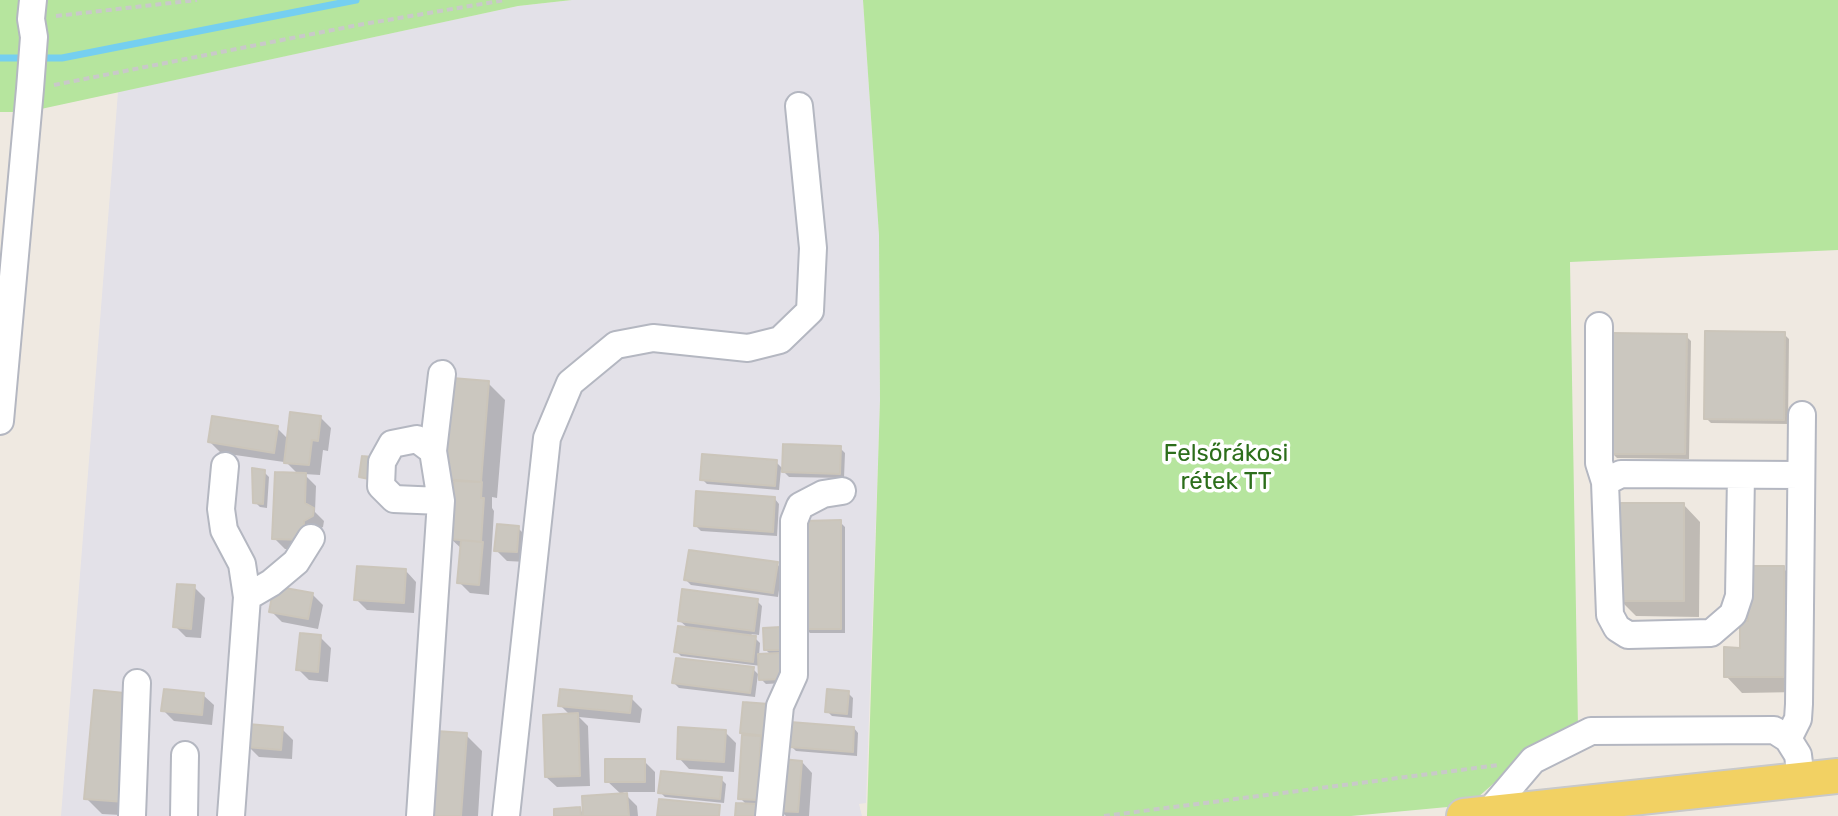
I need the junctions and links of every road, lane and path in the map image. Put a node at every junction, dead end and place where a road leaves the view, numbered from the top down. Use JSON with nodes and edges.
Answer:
{"nodes":[{"id":1,"x":197,"y":0,"type":"edge"},
{"id":2,"x":505,"y":0,"type":"edge"},
{"id":3,"x":33,"y":19,"type":"edge"},
{"id":4,"x":31,"y":84,"type":"junction"},
{"id":5,"x":799,"y":106,"type":"dead end"},
{"id":6,"x":1599,"y":326,"type":"dead end"},
{"id":7,"x":442,"y":374,"type":"dead end"},
{"id":8,"x":1802,"y":415,"type":"dead end"},
{"id":9,"x":0,"y":421,"type":"edge"},
{"id":10,"x":433,"y":451,"type":"junction"},
{"id":11,"x":225,"y":466,"type":"dead end"},
{"id":12,"x":1741,"y":475,"type":"junction"},
{"id":13,"x":1801,"y":475,"type":"junction"},
{"id":14,"x":1605,"y":482,"type":"junction"},
{"id":15,"x":842,"y":491,"type":"dead end"},
{"id":16,"x":441,"y":501,"type":"junction"},
{"id":17,"x":311,"y":538,"type":"dead end"},
{"id":18,"x":247,"y":597,"type":"junction"},
{"id":19,"x":137,"y":683,"type":"dead end"},
{"id":20,"x":1788,"y":739,"type":"junction"},
{"id":21,"x":185,"y":755,"type":"dead end"},
{"id":22,"x":1533,"y":760,"type":"junction"},
{"id":23,"x":1838,"y":776,"type":"edge"},
{"id":24,"x":1801,"y":780,"type":"junction"},
{"id":25,"x":1476,"y":814,"type":"edge"},
{"id":26,"x":132,"y":816,"type":"edge"},
{"id":27,"x":184,"y":816,"type":"edge"},
{"id":28,"x":231,"y":816,"type":"edge"},
{"id":29,"x":420,"y":816,"type":"edge"},
{"id":30,"x":506,"y":816,"type":"edge"},
{"id":31,"x":769,"y":816,"type":"edge"},
{"id":32,"x":1104,"y":816,"type":"edge"}],
"edges":[{"from":1,"to":3,"type":"path"},
{"from":2,"to":4,"type":"path"},
{"from":3,"to":4,"type":"lane"},
{"from":4,"to":9,"type":"lane"},
{"from":5,"to":30,"type":"lane"},
{"from":6,"to":14,"type":"lane"},
{"from":7,"to":10,"type":"lane"},
{"from":8,"to":13,"type":"lane"},
{"from":10,"to":16,"type":"lane"},
{"from":10,"to":16,"type":"lane"},
{"from":11,"to":18,"type":"lane"},
{"from":12,"to":13,"type":"lane"},
{"from":12,"to":14,"type":"lane"},
{"from":12,"to":14,"type":"lane"},
{"from":13,"to":20,"type":"lane"},
{"from":15,"to":31,"type":"lane"},
{"from":16,"to":29,"type":"lane"},
{"from":17,"to":18,"type":"lane"},
{"from":18,"to":28,"type":"lane"},
{"from":19,"to":26,"type":"lane"},
{"from":20,"to":22,"type":"lane"},
{"from":20,"to":24,"type":"lane"},
{"from":21,"to":27,"type":"lane"},
{"from":22,"to":25,"type":"lane"},
{"from":22,"to":32,"type":"path"},
{"from":23,"to":24,"type":"main road"},
{"from":24,"to":25,"type":"main road"}]}
